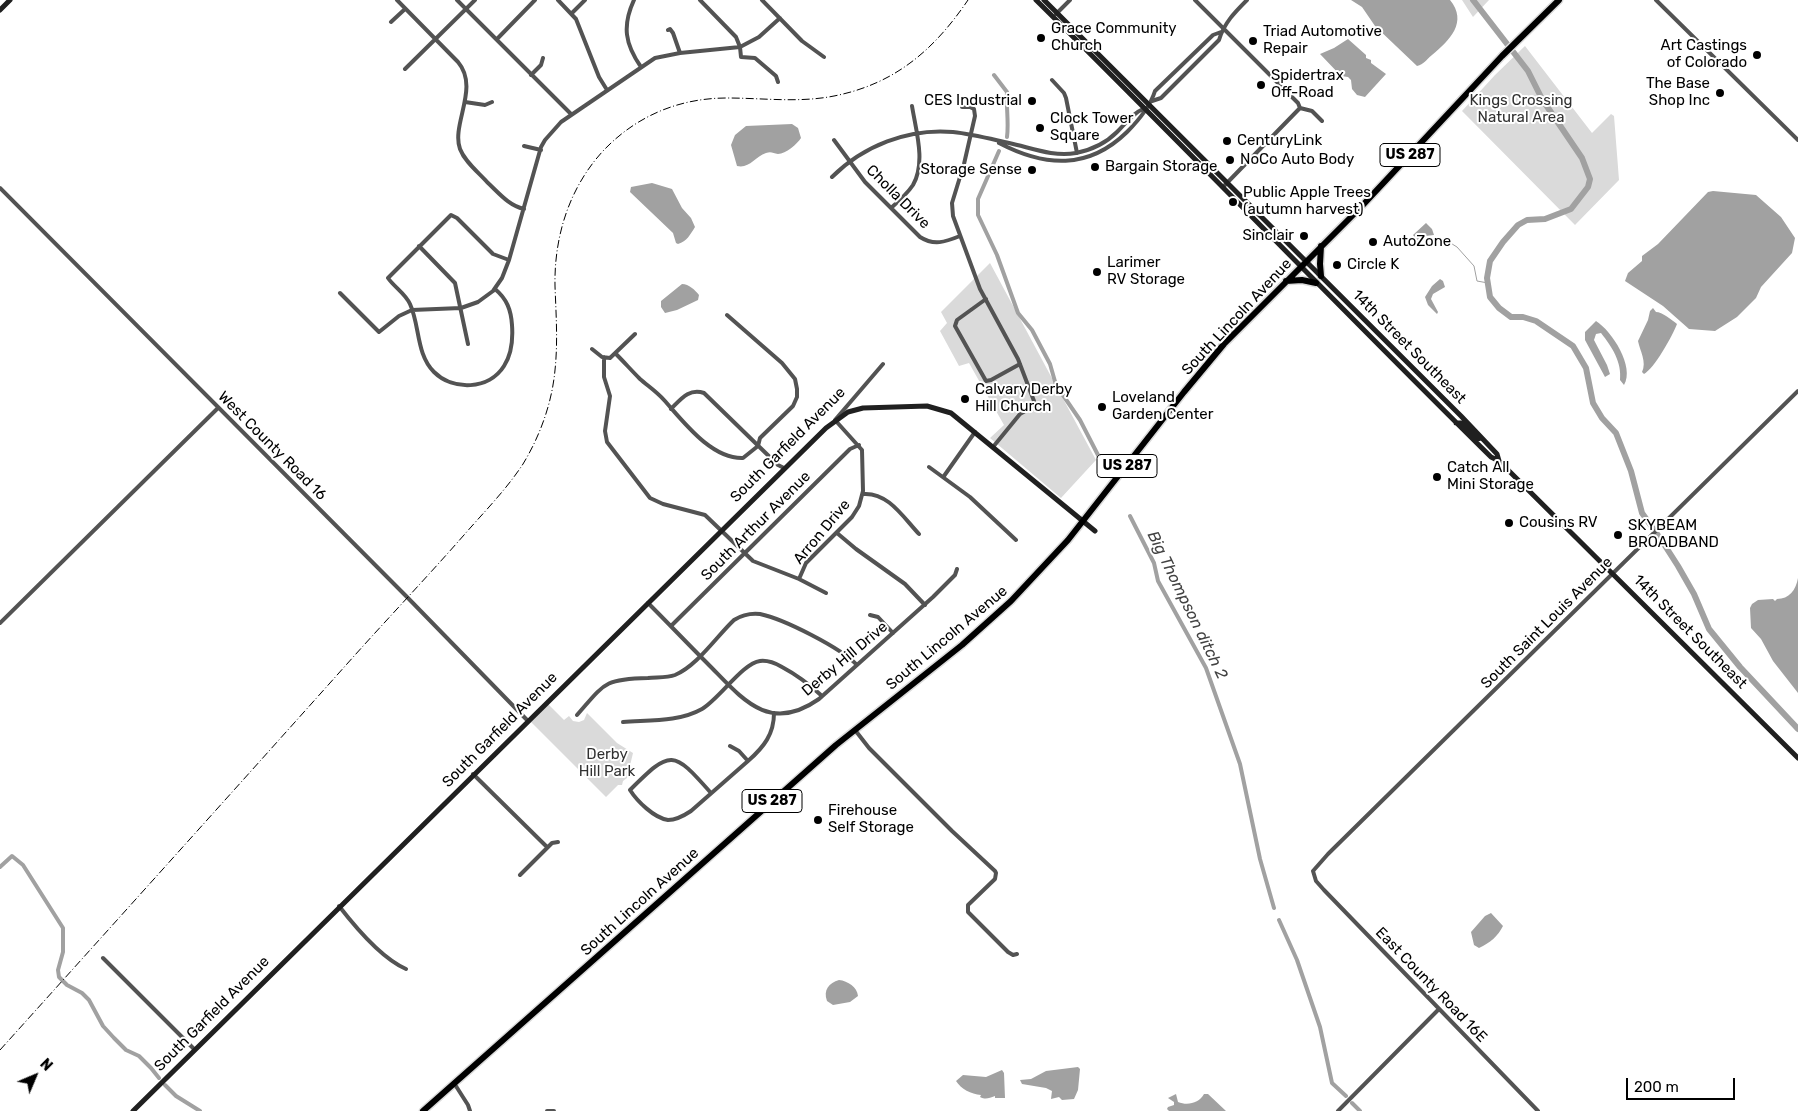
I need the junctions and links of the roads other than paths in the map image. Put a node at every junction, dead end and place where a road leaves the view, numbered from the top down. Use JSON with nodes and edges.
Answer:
{"nodes":[{"id":1,"x":10,"y":0,"type":"edge"},
{"id":2,"x":397,"y":0,"type":"edge"},
{"id":3,"x":457,"y":0,"type":"edge"},
{"id":4,"x":474,"y":0,"type":"edge"},
{"id":5,"x":535,"y":0,"type":"edge"},
{"id":6,"x":558,"y":0,"type":"edge"},
{"id":7,"x":585,"y":0,"type":"edge"},
{"id":8,"x":634,"y":0,"type":"edge"},
{"id":9,"x":700,"y":0,"type":"edge"},
{"id":10,"x":762,"y":0,"type":"edge"},
{"id":11,"x":1036,"y":0,"type":"edge"},
{"id":12,"x":1044,"y":0,"type":"edge"},
{"id":13,"x":1070,"y":0,"type":"edge"},
{"id":14,"x":1195,"y":0,"type":"edge"},
{"id":15,"x":1247,"y":0,"type":"edge"},
{"id":16,"x":1559,"y":0,"type":"edge"},
{"id":17,"x":1656,"y":0,"type":"edge"},
{"id":18,"x":466,"y":8,"type":"junction"},
{"id":19,"x":0,"y":9,"type":"edge"},
{"id":20,"x":405,"y":9,"type":"junction"},
{"id":21,"x":572,"y":14,"type":"junction"},
{"id":22,"x":1055,"y":15,"type":"junction"},
{"id":23,"x":780,"y":18,"type":"junction"},
{"id":24,"x":391,"y":22,"type":"dead end"},
{"id":25,"x":668,"y":30,"type":"dead end"},
{"id":26,"x":1223,"y":30,"type":"junction"},
{"id":27,"x":497,"y":38,"type":"junction"},
{"id":28,"x":436,"y":40,"type":"junction"},
{"id":29,"x":740,"y":47,"type":"junction"},
{"id":30,"x":680,"y":53,"type":"junction"},
{"id":31,"x":824,"y":57,"type":"dead end"},
{"id":32,"x":543,"y":58,"type":"dead end"},
{"id":33,"x":641,"y":67,"type":"junction"},
{"id":34,"x":405,"y":69,"type":"dead end"},
{"id":35,"x":531,"y":74,"type":"junction"},
{"id":36,"x":1052,"y":80,"type":"dead end"},
{"id":37,"x":778,"y":82,"type":"dead end"},
{"id":38,"x":607,"y":90,"type":"junction"},
{"id":39,"x":464,"y":102,"type":"junction"},
{"id":40,"x":492,"y":102,"type":"dead end"},
{"id":41,"x":1149,"y":105,"type":"junction"},
{"id":42,"x":912,"y":106,"type":"dead end"},
{"id":43,"x":962,"y":107,"type":"dead end"},
{"id":44,"x":1300,"y":108,"type":"junction"},
{"id":45,"x":571,"y":114,"type":"junction"},
{"id":46,"x":1322,"y":121,"type":"dead end"},
{"id":47,"x":916,"y":134,"type":"junction"},
{"id":48,"x":971,"y":135,"type":"junction"},
{"id":49,"x":834,"y":140,"type":"dead end"},
{"id":50,"x":1798,"y":140,"type":"edge"},
{"id":51,"x":995,"y":141,"type":"junction"},
{"id":52,"x":524,"y":146,"type":"dead end"},
{"id":53,"x":541,"y":150,"type":"junction"},
{"id":54,"x":1078,"y":153,"type":"junction"},
{"id":55,"x":850,"y":162,"type":"junction"},
{"id":56,"x":832,"y":177,"type":"dead end"},
{"id":57,"x":1225,"y":185,"type":"junction"},
{"id":58,"x":0,"y":188,"type":"edge"},
{"id":59,"x":891,"y":208,"type":"junction"},
{"id":60,"x":524,"y":209,"type":"junction"},
{"id":61,"x":960,"y":236,"type":"junction"},
{"id":62,"x":420,"y":246,"type":"junction"},
{"id":63,"x":1321,"y":246,"type":"junction"},
{"id":64,"x":509,"y":260,"type":"junction"},
{"id":65,"x":1306,"y":262,"type":"junction"},
{"id":66,"x":1301,"y":267,"type":"junction"},
{"id":67,"x":1321,"y":276,"type":"junction"},
{"id":68,"x":1286,"y":282,"type":"junction"},
{"id":69,"x":1316,"y":283,"type":"junction"},
{"id":70,"x":495,"y":289,"type":"junction"},
{"id":71,"x":340,"y":293,"type":"dead end"},
{"id":72,"x":986,"y":299,"type":"junction"},
{"id":73,"x":461,"y":308,"type":"junction"},
{"id":74,"x":412,"y":310,"type":"junction"},
{"id":75,"x":727,"y":315,"type":"dead end"},
{"id":76,"x":635,"y":334,"type":"dead end"},
{"id":77,"x":468,"y":344,"type":"dead end"},
{"id":78,"x":592,"y":349,"type":"dead end"},
{"id":79,"x":616,"y":354,"type":"junction"},
{"id":80,"x":604,"y":357,"type":"junction"},
{"id":81,"x":883,"y":364,"type":"dead end"},
{"id":82,"x":1020,"y":364,"type":"junction"},
{"id":83,"x":1421,"y":388,"type":"junction"},
{"id":84,"x":1798,"y":391,"type":"edge"},
{"id":85,"x":218,"y":408,"type":"junction"},
{"id":86,"x":671,"y":409,"type":"junction"},
{"id":87,"x":1461,"y":416,"type":"junction"},
{"id":88,"x":835,"y":420,"type":"junction"},
{"id":89,"x":1456,"y":423,"type":"junction"},
{"id":90,"x":975,"y":432,"type":"junction"},
{"id":91,"x":1482,"y":438,"type":"junction"},
{"id":92,"x":859,"y":445,"type":"junction"},
{"id":93,"x":758,"y":446,"type":"junction"},
{"id":94,"x":993,"y":447,"type":"junction"},
{"id":95,"x":1499,"y":461,"type":"junction"},
{"id":96,"x":929,"y":467,"type":"dead end"},
{"id":97,"x":784,"y":468,"type":"junction"},
{"id":98,"x":944,"y":476,"type":"junction"},
{"id":99,"x":863,"y":494,"type":"junction"},
{"id":100,"x":1084,"y":521,"type":"junction"},
{"id":101,"x":721,"y":530,"type":"junction"},
{"id":102,"x":1095,"y":530,"type":"dead end"},
{"id":103,"x":837,"y":532,"type":"junction"},
{"id":104,"x":919,"y":534,"type":"dead end"},
{"id":105,"x":1016,"y":540,"type":"dead end"},
{"id":106,"x":744,"y":552,"type":"junction"},
{"id":107,"x":957,"y":569,"type":"dead end"},
{"id":108,"x":1613,"y":573,"type":"junction"},
{"id":109,"x":799,"y":579,"type":"junction"},
{"id":110,"x":826,"y":592,"type":"dead end"},
{"id":111,"x":648,"y":603,"type":"junction"},
{"id":112,"x":925,"y":606,"type":"junction"},
{"id":113,"x":870,"y":615,"type":"dead end"},
{"id":114,"x":0,"y":623,"type":"edge"},
{"id":115,"x":671,"y":626,"type":"junction"},
{"id":116,"x":893,"y":633,"type":"junction"},
{"id":117,"x":700,"y":656,"type":"junction"},
{"id":118,"x":857,"y":665,"type":"junction"},
{"id":119,"x":729,"y":685,"type":"junction"},
{"id":120,"x":822,"y":696,"type":"junction"},
{"id":121,"x":774,"y":713,"type":"junction"},
{"id":122,"x":577,"y":715,"type":"dead end"},
{"id":123,"x":527,"y":720,"type":"junction"},
{"id":124,"x":624,"y":722,"type":"dead end"},
{"id":125,"x":855,"y":730,"type":"junction"},
{"id":126,"x":730,"y":746,"type":"dead end"},
{"id":127,"x":1798,"y":758,"type":"edge"},
{"id":128,"x":748,"y":760,"type":"junction"},
{"id":129,"x":473,"y":774,"type":"junction"},
{"id":130,"x":711,"y":793,"type":"junction"},
{"id":131,"x":558,"y":842,"type":"dead end"},
{"id":132,"x":547,"y":847,"type":"junction"},
{"id":133,"x":1313,"y":871,"type":"joint"},
{"id":134,"x":520,"y":875,"type":"dead end"},
{"id":135,"x":339,"y":906,"type":"junction"},
{"id":136,"x":1018,"y":954,"type":"dead end"},
{"id":137,"x":103,"y":958,"type":"dead end"},
{"id":138,"x":406,"y":969,"type":"dead end"},
{"id":139,"x":1439,"y":1009,"type":"junction"},
{"id":140,"x":194,"y":1049,"type":"junction"},
{"id":141,"x":454,"y":1083,"type":"junction"},
{"id":142,"x":133,"y":1111,"type":"edge"},
{"id":143,"x":423,"y":1111,"type":"edge"},
{"id":144,"x":470,"y":1111,"type":"edge"},
{"id":145,"x":547,"y":1111,"type":"edge"},
{"id":146,"x":554,"y":1111,"type":"edge"},
{"id":147,"x":1338,"y":1111,"type":"edge"},
{"id":148,"x":1538,"y":1111,"type":"edge"}],
"edges":[{"from":1,"to":19,"type":"main road"},
{"from":2,"to":20,"type":"street"},
{"from":3,"to":18,"type":"street"},
{"from":4,"to":18,"type":"street"},
{"from":5,"to":27,"type":"street"},
{"from":6,"to":21,"type":"street"},
{"from":7,"to":21,"type":"street"},
{"from":8,"to":33,"type":"street"},
{"from":9,"to":29,"type":"street"},
{"from":10,"to":23,"type":"street"},
{"from":11,"to":22,"type":"main road"},
{"from":12,"to":22,"type":"main road"},
{"from":13,"to":22,"type":"street"},
{"from":14,"to":26,"type":"street"},
{"from":15,"to":26,"type":"street"},
{"from":16,"to":63,"type":"highway","name":"South Lincoln Avenue","number":"US 287"},
{"from":17,"to":50,"type":"street"},
{"from":18,"to":27,"type":"street"},
{"from":18,"to":28,"type":"street"},
{"from":20,"to":24,"type":"street"},
{"from":20,"to":28,"type":"street"},
{"from":21,"to":38,"type":"street"},
{"from":22,"to":41,"type":"main road","name":"14th Street Southeast"},
{"from":23,"to":29,"type":"street"},
{"from":23,"to":31,"type":"street"},
{"from":25,"to":30,"type":"street"},
{"from":26,"to":41,"type":"street"},
{"from":26,"to":41,"type":"street"},
{"from":26,"to":44,"type":"street"},
{"from":27,"to":35,"type":"street"},
{"from":28,"to":34,"type":"street"},
{"from":28,"to":39,"type":"street"},
{"from":29,"to":30,"type":"street"},
{"from":29,"to":37,"type":"street"},
{"from":30,"to":33,"type":"street"},
{"from":32,"to":35,"type":"street"},
{"from":33,"to":38,"type":"street"},
{"from":35,"to":45,"type":"street"},
{"from":36,"to":54,"type":"street"},
{"from":38,"to":45,"type":"street"},
{"from":39,"to":40,"type":"street"},
{"from":39,"to":60,"type":"street"},
{"from":41,"to":51,"type":"street"},
{"from":41,"to":54,"type":"street"},
{"from":41,"to":57,"type":"main road","name":"14th Street Southeast"},
{"from":42,"to":47,"type":"street"},
{"from":43,"to":48,"type":"street"},
{"from":44,"to":46,"type":"street"},
{"from":44,"to":57,"type":"street"},
{"from":45,"to":53,"type":"street"},
{"from":47,"to":48,"type":"street"},
{"from":47,"to":55,"type":"street"},
{"from":47,"to":59,"type":"street"},
{"from":48,"to":51,"type":"street"},
{"from":48,"to":61,"type":"street"},
{"from":49,"to":55,"type":"street","name":"Cholla Drive"},
{"from":51,"to":54,"type":"street"},
{"from":52,"to":53,"type":"street"},
{"from":53,"to":60,"type":"street"},
{"from":55,"to":56,"type":"street"},
{"from":55,"to":59,"type":"street","name":"Cholla Drive"},
{"from":57,"to":65,"type":"main road","name":"14th Street Southeast"},
{"from":57,"to":66,"type":"main road","name":"14th Street Southeast"},
{"from":58,"to":85,"type":"street","name":"West County Road 16"},
{"from":59,"to":61,"type":"street","name":"Cholla Drive"},
{"from":60,"to":64,"type":"street"},
{"from":61,"to":72,"type":"street"},
{"from":62,"to":64,"type":"street"},
{"from":62,"to":73,"type":"street"},
{"from":62,"to":74,"type":"street"},
{"from":63,"to":65,"type":"highway","name":"South Lincoln Avenue","number":"US 287"},
{"from":63,"to":67,"type":"highway"},
{"from":64,"to":70,"type":"street"},
{"from":65,"to":66,"type":"highway","name":"South Lincoln Avenue","number":"US 287"},
{"from":65,"to":67,"type":"main road","name":"14th Street Southeast"},
{"from":66,"to":68,"type":"highway","name":"South Lincoln Avenue","number":"US 287"},
{"from":66,"to":69,"type":"main road","name":"14th Street Southeast"},
{"from":67,"to":87,"type":"main road","name":"14th Street Southeast"},
{"from":68,"to":69,"type":"highway"},
{"from":68,"to":100,"type":"highway","name":"South Lincoln Avenue","number":"US 287"},
{"from":69,"to":83,"type":"main road","name":"14th Street Southeast"},
{"from":70,"to":73,"type":"street"},
{"from":70,"to":74,"type":"street"},
{"from":71,"to":74,"type":"street"},
{"from":72,"to":82,"type":"street"},
{"from":72,"to":82,"type":"street"},
{"from":73,"to":74,"type":"street"},
{"from":73,"to":77,"type":"street"},
{"from":75,"to":93,"type":"street"},
{"from":76,"to":79,"type":"street"},
{"from":78,"to":80,"type":"street"},
{"from":79,"to":80,"type":"street"},
{"from":79,"to":86,"type":"street"},
{"from":80,"to":101,"type":"street"},
{"from":81,"to":88,"type":"street","name":"South Garfield Avenue"},
{"from":82,"to":94,"type":"street"},
{"from":83,"to":87,"type":"main road"},
{"from":83,"to":89,"type":"main road","name":"14th Street Southeast"},
{"from":84,"to":108,"type":"street","name":"South Saint Louis Avenue"},
{"from":85,"to":114,"type":"street"},
{"from":85,"to":123,"type":"street","name":"West County Road 16"},
{"from":86,"to":93,"type":"street"},
{"from":86,"to":93,"type":"street"},
{"from":87,"to":91,"type":"main road","name":"14th Street Southeast"},
{"from":88,"to":90,"type":"main road"},
{"from":88,"to":92,"type":"street"},
{"from":88,"to":97,"type":"main road","name":"South Garfield Avenue"},
{"from":89,"to":91,"type":"main road"},
{"from":89,"to":95,"type":"main road","name":"14th Street Southeast"},
{"from":90,"to":94,"type":"main road"},
{"from":90,"to":98,"type":"street"},
{"from":91,"to":95,"type":"main road","name":"14th Street Southeast"},
{"from":92,"to":99,"type":"street","name":"Arron Drive"},
{"from":92,"to":106,"type":"street","name":"South Arthur Avenue"},
{"from":93,"to":97,"type":"street"},
{"from":94,"to":100,"type":"main road"},
{"from":95,"to":108,"type":"main road","name":"14th Street Southeast"},
{"from":96,"to":98,"type":"street"},
{"from":97,"to":101,"type":"main road","name":"South Garfield Avenue"},
{"from":98,"to":105,"type":"street"},
{"from":99,"to":103,"type":"street","name":"Arron Drive"},
{"from":99,"to":104,"type":"street"},
{"from":100,"to":102,"type":"main road"},
{"from":100,"to":125,"type":"highway","name":"South Lincoln Avenue","number":"US 287"},
{"from":101,"to":106,"type":"street"},
{"from":101,"to":111,"type":"main road","name":"South Garfield Avenue"},
{"from":103,"to":109,"type":"street","name":"Arron Drive"},
{"from":103,"to":112,"type":"street"},
{"from":106,"to":109,"type":"street"},
{"from":106,"to":115,"type":"street","name":"South Arthur Avenue"},
{"from":107,"to":112,"type":"street","name":"Derby Hill Drive"},
{"from":108,"to":127,"type":"main road","name":"14th Street Southeast"},
{"from":108,"to":133,"type":"street","name":"South Saint Louis Avenue"},
{"from":109,"to":110,"type":"street"},
{"from":111,"to":115,"type":"street","name":"Derby Hill Drive"},
{"from":111,"to":123,"type":"main road","name":"South Garfield Avenue"},
{"from":112,"to":116,"type":"street","name":"Derby Hill Drive"},
{"from":113,"to":116,"type":"street"},
{"from":115,"to":117,"type":"street","name":"Derby Hill Drive"},
{"from":116,"to":118,"type":"street","name":"Derby Hill Drive"},
{"from":117,"to":118,"type":"street"},
{"from":117,"to":119,"type":"street","name":"Derby Hill Drive"},
{"from":117,"to":122,"type":"street"},
{"from":118,"to":120,"type":"street","name":"Derby Hill Drive"},
{"from":119,"to":120,"type":"street"},
{"from":119,"to":121,"type":"street","name":"Derby Hill Drive"},
{"from":119,"to":124,"type":"street"},
{"from":120,"to":121,"type":"street","name":"Derby Hill Drive"},
{"from":121,"to":128,"type":"street"},
{"from":123,"to":129,"type":"main road","name":"South Garfield Avenue"},
{"from":125,"to":136,"type":"street"},
{"from":125,"to":141,"type":"highway","name":"South Lincoln Avenue","number":"US 287"},
{"from":126,"to":128,"type":"street"},
{"from":128,"to":130,"type":"street"},
{"from":129,"to":132,"type":"street"},
{"from":129,"to":135,"type":"main road","name":"South Garfield Avenue"},
{"from":130,"to":130,"type":"street"},
{"from":131,"to":132,"type":"street"},
{"from":132,"to":134,"type":"street"},
{"from":133,"to":139,"type":"street","name":"East County Road 16E"},
{"from":135,"to":138,"type":"street"},
{"from":135,"to":140,"type":"main road","name":"South Garfield Avenue"},
{"from":137,"to":140,"type":"street"},
{"from":139,"to":147,"type":"street"},
{"from":139,"to":148,"type":"street","name":"East County Road 16E"},
{"from":140,"to":142,"type":"main road","name":"South Garfield Avenue"},
{"from":141,"to":143,"type":"highway","name":"South Lincoln Avenue","number":"US 287"},
{"from":141,"to":144,"type":"street"},
{"from":145,"to":146,"type":"street"}]}
